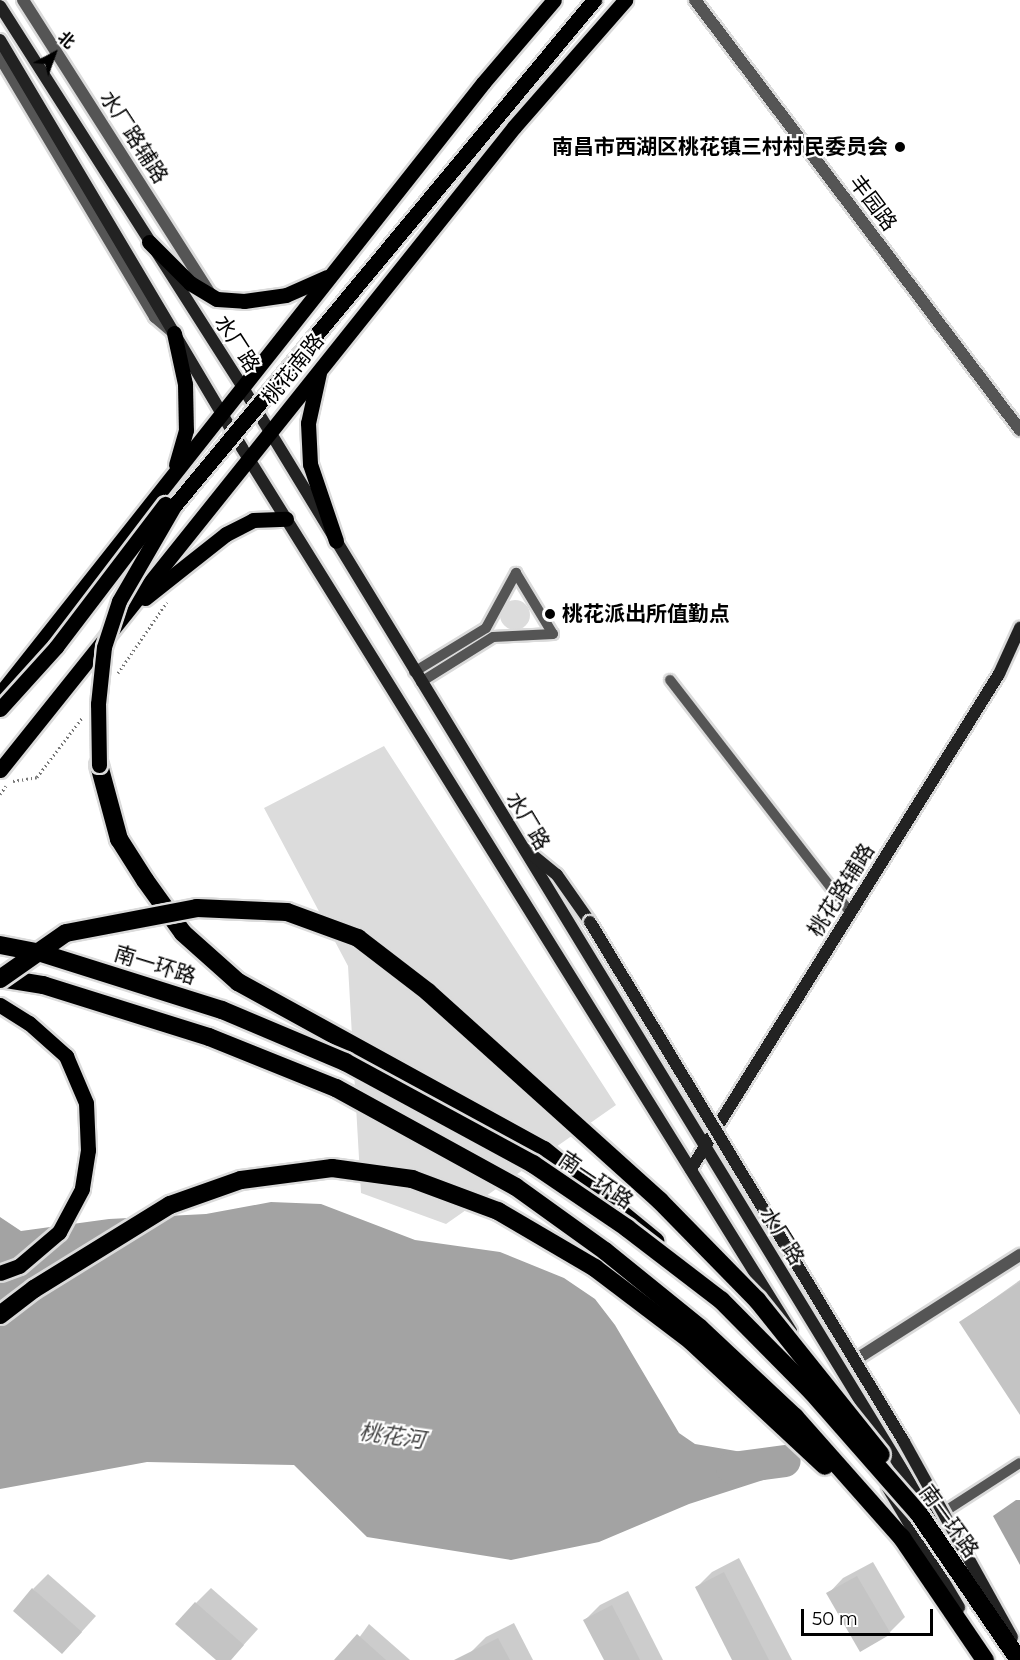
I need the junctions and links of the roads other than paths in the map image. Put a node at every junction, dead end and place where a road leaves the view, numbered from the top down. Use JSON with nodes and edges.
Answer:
{"nodes":[{"id":1,"x":23,"y":0,"type":"edge"},
{"id":2,"x":554,"y":0,"type":"edge"},
{"id":3,"x":581,"y":0,"type":"edge"},
{"id":4,"x":594,"y":0,"type":"edge"},
{"id":5,"x":625,"y":0,"type":"edge"},
{"id":6,"x":695,"y":0,"type":"edge"},
{"id":7,"x":0,"y":6,"type":"edge"},
{"id":8,"x":20,"y":38,"type":"junction"},
{"id":9,"x":2,"y":50,"type":"edge"},
{"id":10,"x":149,"y":242,"type":"junction"},
{"id":11,"x":330,"y":276,"type":"junction"},
{"id":12,"x":212,"y":296,"type":"junction"},
{"id":13,"x":174,"y":333,"type":"junction"},
{"id":14,"x":320,"y":368,"type":"junction"},
{"id":15,"x":242,"y":386,"type":"junction"},
{"id":16,"x":221,"y":413,"type":"junction"},
{"id":17,"x":1020,"y":430,"type":"edge"},
{"id":18,"x":269,"y":432,"type":"junction"},
{"id":19,"x":248,"y":458,"type":"junction"},
{"id":20,"x":174,"y":472,"type":"junction"},
{"id":21,"x":286,"y":519,"type":"junction"},
{"id":22,"x":336,"y":541,"type":"junction"},
{"id":23,"x":124,"y":614,"type":"junction"},
{"id":24,"x":1020,"y":628,"type":"edge"},
{"id":25,"x":418,"y":677,"type":"junction"},
{"id":26,"x":670,"y":680,"type":"dead end"},
{"id":27,"x":0,"y":694,"type":"edge"},
{"id":28,"x":0,"y":709,"type":"edge"},
{"id":29,"x":99,"y":765,"type":"joint"},
{"id":30,"x":0,"y":770,"type":"edge"},
{"id":31,"x":518,"y":843,"type":"junction"},
{"id":32,"x":850,"y":912,"type":"junction"},
{"id":33,"x":0,"y":945,"type":"edge"},
{"id":34,"x":0,"y":978,"type":"edge"},
{"id":35,"x":0,"y":1005,"type":"edge"},
{"id":36,"x":704,"y":1147,"type":"junction"},
{"id":37,"x":691,"y":1170,"type":"junction"},
{"id":38,"x":1020,"y":1256,"type":"edge"},
{"id":39,"x":0,"y":1273,"type":"edge"},
{"id":40,"x":721,"y":1300,"type":"junction"},
{"id":41,"x":0,"y":1315,"type":"edge"},
{"id":42,"x":855,"y":1360,"type":"junction"},
{"id":43,"x":1020,"y":1463,"type":"edge"},
{"id":44,"x":926,"y":1516,"type":"junction"},
{"id":45,"x":902,"y":1538,"type":"junction"},
{"id":46,"x":1015,"y":1657,"type":"edge"},
{"id":47,"x":985,"y":1660,"type":"edge"},
{"id":48,"x":990,"y":1660,"type":"edge"}],
"edges":[{"from":1,"to":12,"type":"street","name":"水厂路辅路"},
{"from":2,"to":11,"type":"main road","name":"桃花南路"},
{"from":3,"to":28,"type":"main road","bridge":true},
{"from":4,"to":29,"type":"main road","bridge":true},
{"from":5,"to":14,"type":"main road","name":"桃花南路"},
{"from":6,"to":17,"type":"street","name":"丰园路"},
{"from":7,"to":8,"type":"street","name":"水厂路"},
{"from":8,"to":9,"type":"street"},
{"from":8,"to":10,"type":"street","name":"水厂路"},
{"from":9,"to":13,"type":"street","name":"水厂路"},
{"from":10,"to":12,"type":"main road"},
{"from":10,"to":15,"type":"street","name":"水厂路"},
{"from":11,"to":12,"type":"main road"},
{"from":11,"to":15,"type":"main road","name":"桃花南路"},
{"from":13,"to":16,"type":"street","name":"水厂路"},
{"from":13,"to":20,"type":"main road"},
{"from":14,"to":18,"type":"main road","name":"桃花南路"},
{"from":14,"to":22,"type":"main road"},
{"from":15,"to":16,"type":"main road","name":"桃花南路"},
{"from":15,"to":18,"type":"street","name":"水厂路"},
{"from":16,"to":19,"type":"street","name":"水厂路"},
{"from":16,"to":20,"type":"main road","name":"桃花南路"},
{"from":18,"to":19,"type":"main road","name":"桃花南路"},
{"from":18,"to":22,"type":"street","name":"水厂路"},
{"from":19,"to":21,"type":"street","name":"水厂路"},
{"from":19,"to":23,"type":"main road","name":"桃花南路"},
{"from":20,"to":27,"type":"main road","name":"桃花南路"},
{"from":21,"to":23,"type":"main road"},
{"from":21,"to":37,"type":"street","name":"水厂路"},
{"from":22,"to":25,"type":"street","name":"水厂路"},
{"from":23,"to":30,"type":"main road","name":"桃花南路"},
{"from":24,"to":32,"type":"street","name":"桃花路辅路"},
{"from":25,"to":25,"type":"lane"},
{"from":25,"to":31,"type":"street","name":"水厂路"},
{"from":26,"to":32,"type":"lane"},
{"from":29,"to":40,"type":"highway","bridge":true},
{"from":31,"to":36,"type":"street","name":"水厂路"},
{"from":31,"to":42,"type":"street","bridge":true},
{"from":32,"to":36,"type":"street","name":"桃花路辅路"},
{"from":33,"to":40,"type":"highway","name":"南一环路","bridge":true},
{"from":34,"to":44,"type":"highway","bridge":true},
{"from":34,"to":45,"type":"highway"},
{"from":35,"to":39,"type":"main road"},
{"from":36,"to":37,"type":"street","name":"桃花路辅路"},
{"from":36,"to":44,"type":"street","name":"水厂路"},
{"from":37,"to":48,"type":"street","name":"水厂路"},
{"from":38,"to":42,"type":"street"},
{"from":40,"to":44,"type":"highway","name":"南一环路","bridge":true},
{"from":41,"to":45,"type":"highway"},
{"from":42,"to":46,"type":"street","bridge":true},
{"from":43,"to":44,"type":"lane"},
{"from":44,"to":46,"type":"highway","name":"南一环路","bridge":true},
{"from":45,"to":47,"type":"highway"}]}
